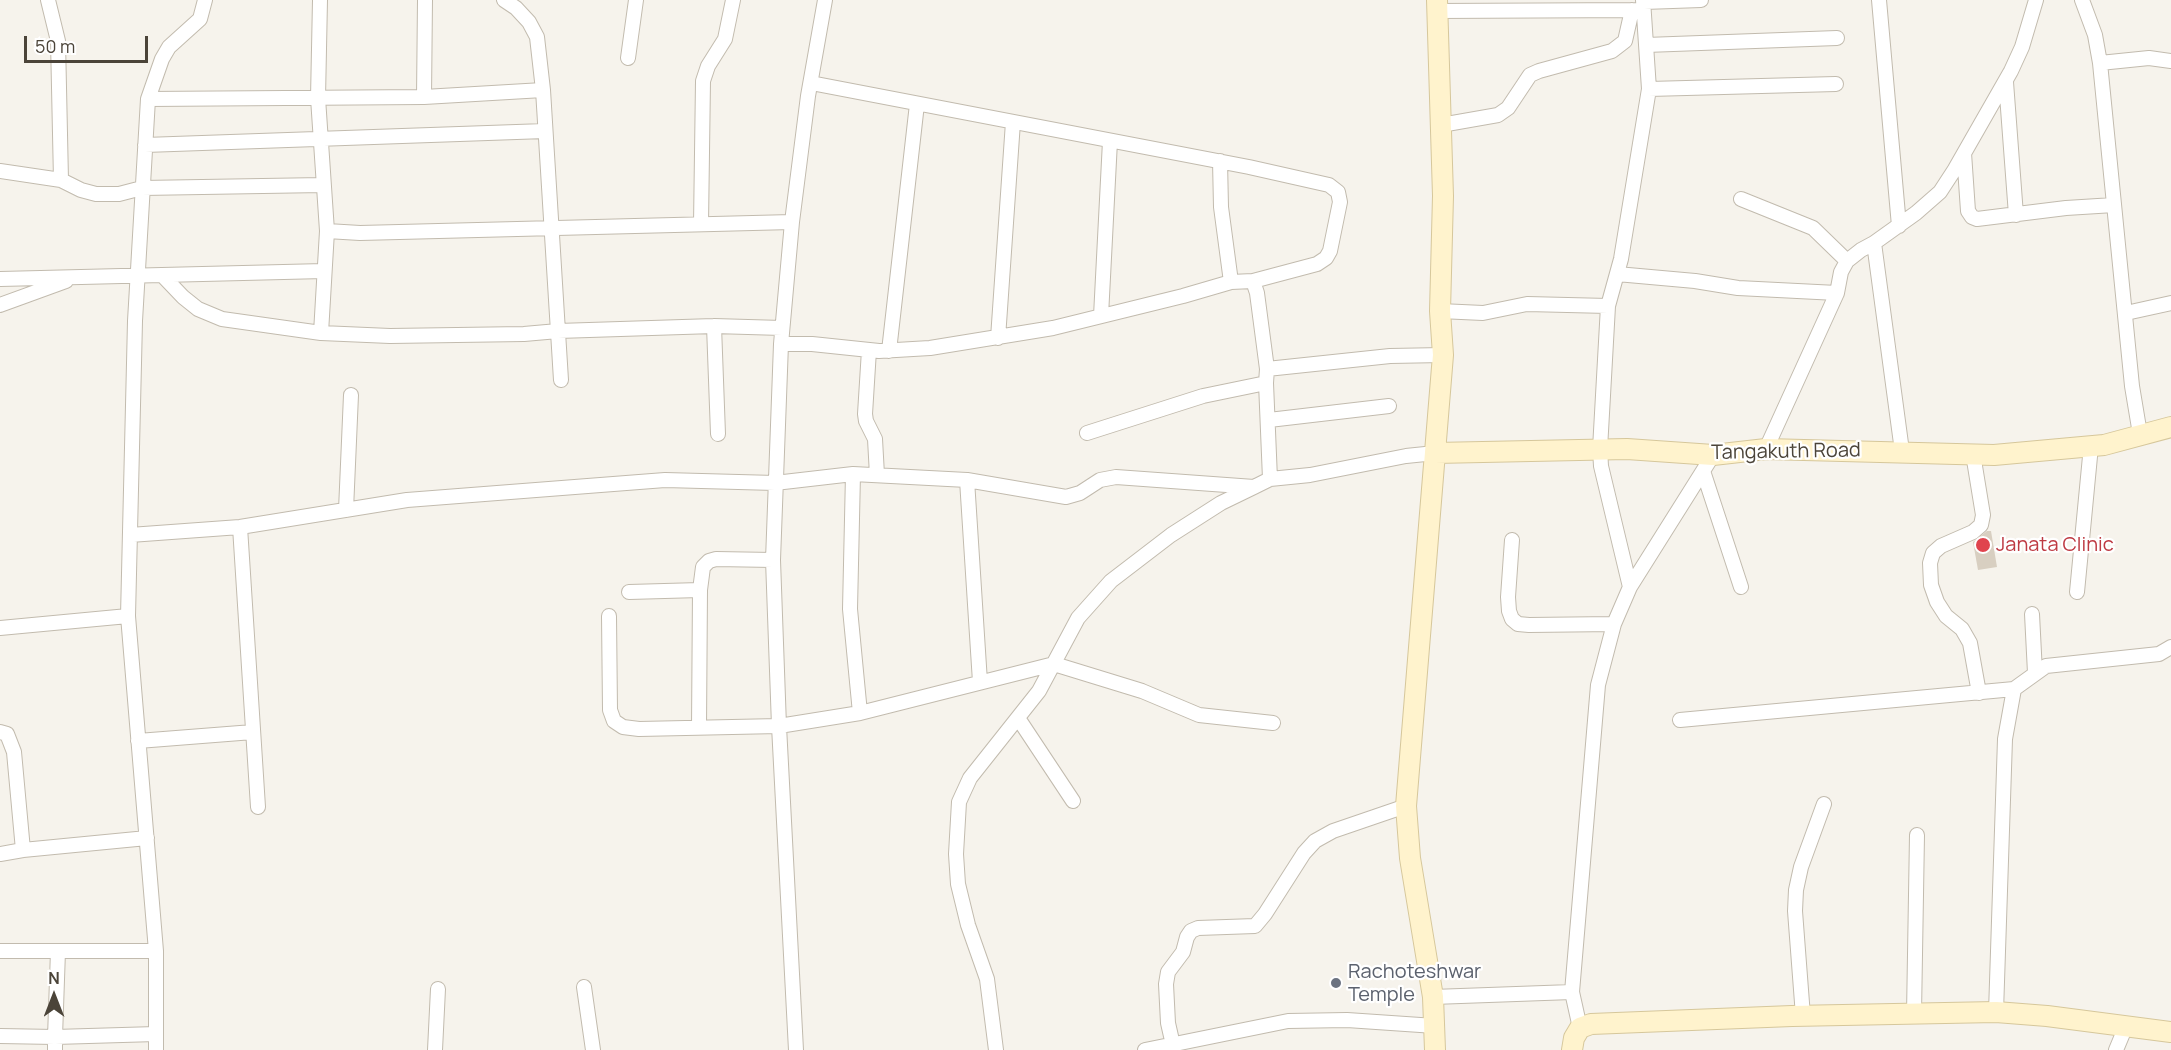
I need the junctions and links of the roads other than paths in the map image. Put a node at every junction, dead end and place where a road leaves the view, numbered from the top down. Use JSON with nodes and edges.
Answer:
{"nodes":[{"id":1,"x":48,"y":0,"type":"edge"},
{"id":2,"x":205,"y":0,"type":"edge"},
{"id":3,"x":320,"y":0,"type":"edge"},
{"id":4,"x":425,"y":0,"type":"edge"},
{"id":5,"x":504,"y":0,"type":"edge"},
{"id":6,"x":636,"y":0,"type":"edge"},
{"id":7,"x":733,"y":0,"type":"edge"},
{"id":8,"x":825,"y":0,"type":"edge"},
{"id":9,"x":1701,"y":0,"type":"edge"},
{"id":10,"x":1879,"y":0,"type":"edge"},
{"id":11,"x":2036,"y":0,"type":"edge"},
{"id":12,"x":2082,"y":0,"type":"edge"},
{"id":13,"x":1437,"y":5,"type":"edge"},
{"id":14,"x":1641,"y":6,"type":"edge"},
{"id":15,"x":1837,"y":38,"type":"dead end"},
{"id":16,"x":1646,"y":45,"type":"junction"},
{"id":17,"x":628,"y":58,"type":"dead end"},
{"id":18,"x":2171,"y":61,"type":"edge"},
{"id":19,"x":2100,"y":63,"type":"junction"},
{"id":20,"x":2006,"y":81,"type":"junction"},
{"id":21,"x":811,"y":83,"type":"junction"},
{"id":22,"x":1836,"y":84,"type":"dead end"},
{"id":23,"x":1649,"y":89,"type":"junction"},
{"id":24,"x":543,"y":90,"type":"junction"},
{"id":25,"x":424,"y":97,"type":"junction"},
{"id":26,"x":318,"y":98,"type":"junction"},
{"id":27,"x":148,"y":99,"type":"junction"},
{"id":28,"x":917,"y":104,"type":"junction"},
{"id":29,"x":1013,"y":122,"type":"junction"},
{"id":30,"x":1441,"y":125,"type":"junction"},
{"id":31,"x":545,"y":131,"type":"junction"},
{"id":32,"x":321,"y":141,"type":"junction"},
{"id":33,"x":1110,"y":141,"type":"junction"},
{"id":34,"x":145,"y":145,"type":"junction"},
{"id":35,"x":1964,"y":153,"type":"junction"},
{"id":36,"x":1220,"y":161,"type":"junction"},
{"id":37,"x":0,"y":171,"type":"edge"},
{"id":38,"x":61,"y":180,"type":"junction"},
{"id":39,"x":323,"y":185,"type":"junction"},
{"id":40,"x":142,"y":188,"type":"junction"},
{"id":41,"x":1741,"y":199,"type":"dead end"},
{"id":42,"x":2114,"y":205,"type":"junction"},
{"id":43,"x":2016,"y":215,"type":"junction"},
{"id":44,"x":792,"y":222,"type":"junction"},
{"id":45,"x":701,"y":224,"type":"junction"},
{"id":46,"x":1899,"y":226,"type":"junction"},
{"id":47,"x":551,"y":228,"type":"junction"},
{"id":48,"x":327,"y":231,"type":"junction"},
{"id":49,"x":1874,"y":243,"type":"junction"},
{"id":50,"x":1847,"y":261,"type":"junction"},
{"id":51,"x":324,"y":272,"type":"junction"},
{"id":52,"x":1617,"y":274,"type":"junction"},
{"id":53,"x":138,"y":275,"type":"junction"},
{"id":54,"x":162,"y":275,"type":"junction"},
{"id":55,"x":78,"y":277,"type":"junction"},
{"id":56,"x":0,"y":279,"type":"edge"},
{"id":57,"x":1253,"y":280,"type":"junction"},
{"id":58,"x":1231,"y":282,"type":"junction"},
{"id":59,"x":1837,"y":293,"type":"junction"},
{"id":60,"x":2171,"y":303,"type":"edge"},
{"id":61,"x":0,"y":305,"type":"edge"},
{"id":62,"x":1608,"y":306,"type":"junction"},
{"id":63,"x":1440,"y":311,"type":"junction"},
{"id":64,"x":2126,"y":313,"type":"junction"},
{"id":65,"x":1101,"y":316,"type":"junction"},
{"id":66,"x":714,"y":326,"type":"junction"},
{"id":67,"x":782,"y":328,"type":"junction"},
{"id":68,"x":558,"y":331,"type":"junction"},
{"id":69,"x":321,"y":333,"type":"junction"},
{"id":70,"x":998,"y":338,"type":"junction"},
{"id":71,"x":781,"y":344,"type":"junction"},
{"id":72,"x":869,"y":350,"type":"junction"},
{"id":73,"x":889,"y":351,"type":"junction"},
{"id":74,"x":1443,"y":355,"type":"junction"},
{"id":75,"x":1267,"y":376,"type":"junction"},
{"id":76,"x":561,"y":380,"type":"dead end"},
{"id":77,"x":351,"y":395,"type":"dead end"},
{"id":78,"x":1389,"y":406,"type":"dead end"},
{"id":79,"x":1269,"y":420,"type":"junction"},
{"id":80,"x":2171,"y":426,"type":"edge"},
{"id":81,"x":1086,"y":433,"type":"dead end"},
{"id":82,"x":718,"y":434,"type":"dead end"},
{"id":83,"x":2140,"y":434,"type":"junction"},
{"id":84,"x":2091,"y":446,"type":"junction"},
{"id":85,"x":1599,"y":449,"type":"junction"},
{"id":86,"x":1766,"y":449,"type":"junction"},
{"id":87,"x":1902,"y":451,"type":"junction"},
{"id":88,"x":1435,"y":453,"type":"junction"},
{"id":89,"x":1973,"y":454,"type":"junction"},
{"id":90,"x":1708,"y":463,"type":"junction"},
{"id":91,"x":853,"y":474,"type":"junction"},
{"id":92,"x":877,"y":475,"type":"junction"},
{"id":93,"x":1270,"y":479,"type":"junction"},
{"id":94,"x":967,"y":480,"type":"junction"},
{"id":95,"x":776,"y":483,"type":"junction"},
{"id":96,"x":1254,"y":486,"type":"junction"},
{"id":97,"x":346,"y":510,"type":"junction"},
{"id":98,"x":240,"y":527,"type":"junction"},
{"id":99,"x":130,"y":535,"type":"junction"},
{"id":100,"x":1512,"y":540,"type":"dead end"},
{"id":101,"x":773,"y":560,"type":"junction"},
{"id":102,"x":1630,"y":587,"type":"junction"},
{"id":103,"x":1741,"y":587,"type":"dead end"},
{"id":104,"x":700,"y":590,"type":"junction"},
{"id":105,"x":629,"y":592,"type":"dead end"},
{"id":106,"x":2077,"y":592,"type":"dead end"},
{"id":107,"x":2032,"y":614,"type":"dead end"},
{"id":108,"x":128,"y":616,"type":"junction"},
{"id":109,"x":609,"y":616,"type":"dead end"},
{"id":110,"x":1614,"y":624,"type":"junction"},
{"id":111,"x":0,"y":628,"type":"edge"},
{"id":112,"x":2170,"y":651,"type":"edge"},
{"id":113,"x":1054,"y":664,"type":"junction"},
{"id":114,"x":2035,"y":673,"type":"junction"},
{"id":115,"x":980,"y":682,"type":"junction"},
{"id":116,"x":2014,"y":689,"type":"junction"},
{"id":117,"x":1979,"y":693,"type":"junction"},
{"id":118,"x":860,"y":713,"type":"junction"},
{"id":119,"x":1018,"y":718,"type":"junction"},
{"id":120,"x":1680,"y":720,"type":"dead end"},
{"id":121,"x":1274,"y":723,"type":"dead end"},
{"id":122,"x":779,"y":726,"type":"junction"},
{"id":123,"x":699,"y":727,"type":"junction"},
{"id":124,"x":0,"y":732,"type":"edge"},
{"id":125,"x":253,"y":732,"type":"junction"},
{"id":126,"x":138,"y":741,"type":"junction"},
{"id":127,"x":1073,"y":801,"type":"dead end"},
{"id":128,"x":1824,"y":804,"type":"dead end"},
{"id":129,"x":1406,"y":806,"type":"junction"},
{"id":130,"x":258,"y":807,"type":"dead end"},
{"id":131,"x":1917,"y":835,"type":"dead end"},
{"id":132,"x":147,"y":838,"type":"junction"},
{"id":133,"x":24,"y":850,"type":"junction"},
{"id":134,"x":0,"y":854,"type":"edge"},
{"id":135,"x":0,"y":951,"type":"edge"},
{"id":136,"x":58,"y":951,"type":"junction"},
{"id":137,"x":156,"y":951,"type":"junction"},
{"id":138,"x":584,"y":987,"type":"dead end"},
{"id":139,"x":438,"y":989,"type":"dead end"},
{"id":140,"x":1572,"y":992,"type":"junction"},
{"id":141,"x":1433,"y":997,"type":"junction"},
{"id":142,"x":1996,"y":1012,"type":"junction"},
{"id":143,"x":1914,"y":1014,"type":"junction"},
{"id":144,"x":1803,"y":1016,"type":"junction"},
{"id":145,"x":1435,"y":1026,"type":"junction"},
{"id":146,"x":2126,"y":1026,"type":"junction"},
{"id":147,"x":1581,"y":1028,"type":"junction"},
{"id":148,"x":2171,"y":1032,"type":"edge"},
{"id":149,"x":156,"y":1034,"type":"junction"},
{"id":150,"x":0,"y":1036,"type":"edge"},
{"id":151,"x":55,"y":1043,"type":"edge"},
{"id":152,"x":1173,"y":1045,"type":"junction"},
{"id":153,"x":156,"y":1050,"type":"edge"},
{"id":154,"x":435,"y":1050,"type":"edge"},
{"id":155,"x":593,"y":1050,"type":"edge"},
{"id":156,"x":796,"y":1050,"type":"edge"},
{"id":157,"x":996,"y":1050,"type":"edge"},
{"id":158,"x":1145,"y":1050,"type":"edge"},
{"id":159,"x":1435,"y":1050,"type":"edge"},
{"id":160,"x":1572,"y":1050,"type":"edge"},
{"id":161,"x":2116,"y":1050,"type":"edge"}],
"edges":[{"from":1,"to":38,"type":"street"},
{"from":2,"to":27,"type":"street"},
{"from":3,"to":26,"type":"street"},
{"from":4,"to":25,"type":"street"},
{"from":5,"to":24,"type":"street"},
{"from":6,"to":17,"type":"street"},
{"from":7,"to":45,"type":"street"},
{"from":8,"to":21,"type":"street"},
{"from":9,"to":14,"type":"street"},
{"from":10,"to":46,"type":"street"},
{"from":11,"to":20,"type":"street"},
{"from":12,"to":19,"type":"street"},
{"from":13,"to":14,"type":"street"},
{"from":13,"to":30,"type":"street"},
{"from":14,"to":16,"type":"street"},
{"from":14,"to":30,"type":"street"},
{"from":15,"to":16,"type":"street"},
{"from":16,"to":23,"type":"street"},
{"from":18,"to":19,"type":"street"},
{"from":19,"to":42,"type":"street"},
{"from":20,"to":35,"type":"street"},
{"from":20,"to":43,"type":"street"},
{"from":21,"to":28,"type":"street"},
{"from":21,"to":44,"type":"street"},
{"from":22,"to":23,"type":"street"},
{"from":23,"to":52,"type":"street"},
{"from":24,"to":25,"type":"street"},
{"from":24,"to":31,"type":"street"},
{"from":25,"to":26,"type":"street"},
{"from":26,"to":27,"type":"street"},
{"from":26,"to":32,"type":"street"},
{"from":27,"to":34,"type":"street"},
{"from":28,"to":29,"type":"street"},
{"from":28,"to":73,"type":"street"},
{"from":29,"to":33,"type":"street"},
{"from":29,"to":70,"type":"street"},
{"from":30,"to":63,"type":"street"},
{"from":31,"to":32,"type":"street"},
{"from":31,"to":47,"type":"street"},
{"from":32,"to":34,"type":"street"},
{"from":32,"to":39,"type":"street"},
{"from":33,"to":36,"type":"street"},
{"from":33,"to":65,"type":"street"},
{"from":34,"to":40,"type":"street"},
{"from":35,"to":43,"type":"street"},
{"from":35,"to":46,"type":"street"},
{"from":36,"to":57,"type":"street"},
{"from":36,"to":58,"type":"street"},
{"from":37,"to":38,"type":"street"},
{"from":38,"to":40,"type":"street"},
{"from":39,"to":40,"type":"street"},
{"from":39,"to":48,"type":"street"},
{"from":40,"to":53,"type":"street"},
{"from":41,"to":50,"type":"street"},
{"from":42,"to":43,"type":"street"},
{"from":42,"to":64,"type":"street"},
{"from":44,"to":45,"type":"street"},
{"from":44,"to":67,"type":"street"},
{"from":45,"to":47,"type":"street"},
{"from":46,"to":49,"type":"street"},
{"from":47,"to":48,"type":"street"},
{"from":47,"to":68,"type":"street"},
{"from":48,"to":51,"type":"street"},
{"from":49,"to":50,"type":"street"},
{"from":49,"to":87,"type":"street"},
{"from":50,"to":59,"type":"street"},
{"from":51,"to":54,"type":"street"},
{"from":51,"to":69,"type":"street"},
{"from":52,"to":59,"type":"street"},
{"from":52,"to":62,"type":"street"},
{"from":53,"to":54,"type":"street"},
{"from":53,"to":55,"type":"street"},
{"from":53,"to":99,"type":"street"},
{"from":54,"to":69,"type":"street"},
{"from":55,"to":56,"type":"street"},
{"from":55,"to":61,"type":"street"},
{"from":57,"to":58,"type":"street"},
{"from":57,"to":75,"type":"street"},
{"from":58,"to":65,"type":"street"},
{"from":59,"to":86,"type":"street"},
{"from":60,"to":64,"type":"street"},
{"from":62,"to":63,"type":"street"},
{"from":62,"to":85,"type":"street"},
{"from":63,"to":74,"type":"street"},
{"from":64,"to":83,"type":"street"},
{"from":65,"to":70,"type":"street"},
{"from":66,"to":67,"type":"street"},
{"from":66,"to":68,"type":"street"},
{"from":66,"to":82,"type":"street"},
{"from":67,"to":71,"type":"street"},
{"from":68,"to":69,"type":"street"},
{"from":68,"to":76,"type":"street"},
{"from":70,"to":73,"type":"street"},
{"from":71,"to":72,"type":"street"},
{"from":71,"to":95,"type":"street"},
{"from":72,"to":73,"type":"street"},
{"from":72,"to":92,"type":"street"},
{"from":74,"to":75,"type":"street"},
{"from":74,"to":88,"type":"street"},
{"from":75,"to":79,"type":"street"},
{"from":75,"to":81,"type":"street"},
{"from":77,"to":97,"type":"street"},
{"from":78,"to":79,"type":"street"},
{"from":79,"to":93,"type":"street"},
{"from":80,"to":83,"type":"street","name":"Tangakuth Road"},
{"from":83,"to":84,"type":"street","name":"Tangakuth Road"},
{"from":84,"to":89,"type":"street","name":"Tangakuth Road"},
{"from":84,"to":106,"type":"street"},
{"from":85,"to":88,"type":"street","name":"Tangakuth Road"},
{"from":85,"to":90,"type":"street","name":"Tangakuth Road"},
{"from":85,"to":102,"type":"street"},
{"from":86,"to":87,"type":"street","name":"Tangakuth Road"},
{"from":86,"to":90,"type":"street","name":"Tangakuth Road"},
{"from":87,"to":89,"type":"street","name":"Tangakuth Road"},
{"from":88,"to":93,"type":"street"},
{"from":88,"to":129,"type":"street"},
{"from":89,"to":117,"type":"street"},
{"from":90,"to":102,"type":"street"},
{"from":90,"to":103,"type":"street"},
{"from":91,"to":92,"type":"street"},
{"from":91,"to":95,"type":"street"},
{"from":91,"to":118,"type":"street"},
{"from":92,"to":94,"type":"street"},
{"from":93,"to":96,"type":"street"},
{"from":94,"to":96,"type":"street"},
{"from":94,"to":115,"type":"street"},
{"from":95,"to":97,"type":"street"},
{"from":95,"to":101,"type":"street"},
{"from":96,"to":113,"type":"street"},
{"from":97,"to":98,"type":"street"},
{"from":98,"to":99,"type":"street"},
{"from":98,"to":125,"type":"street"},
{"from":99,"to":108,"type":"street"},
{"from":100,"to":110,"type":"street"},
{"from":101,"to":104,"type":"street"},
{"from":101,"to":122,"type":"street"},
{"from":102,"to":110,"type":"street"},
{"from":104,"to":105,"type":"street"},
{"from":104,"to":123,"type":"street"},
{"from":107,"to":114,"type":"street"},
{"from":108,"to":111,"type":"street"},
{"from":108,"to":126,"type":"street"},
{"from":109,"to":123,"type":"street"},
{"from":110,"to":140,"type":"street"},
{"from":112,"to":114,"type":"street"},
{"from":113,"to":115,"type":"street"},
{"from":113,"to":119,"type":"street"},
{"from":113,"to":121,"type":"street"},
{"from":114,"to":116,"type":"street"},
{"from":115,"to":118,"type":"street"},
{"from":116,"to":117,"type":"street"},
{"from":116,"to":142,"type":"street"},
{"from":117,"to":120,"type":"street"},
{"from":118,"to":122,"type":"street"},
{"from":119,"to":127,"type":"street"},
{"from":119,"to":157,"type":"street"},
{"from":122,"to":123,"type":"street"},
{"from":122,"to":156,"type":"street"},
{"from":124,"to":133,"type":"street"},
{"from":125,"to":126,"type":"street"},
{"from":125,"to":130,"type":"street"},
{"from":126,"to":132,"type":"street"},
{"from":128,"to":144,"type":"street"},
{"from":129,"to":141,"type":"street"},
{"from":129,"to":152,"type":"street"},
{"from":131,"to":143,"type":"street"},
{"from":132,"to":133,"type":"street"},
{"from":132,"to":137,"type":"street"},
{"from":133,"to":134,"type":"street"},
{"from":135,"to":136,"type":"street"},
{"from":136,"to":137,"type":"street"},
{"from":136,"to":151,"type":"street"},
{"from":137,"to":149,"type":"street"},
{"from":138,"to":155,"type":"street"},
{"from":139,"to":154,"type":"street"},
{"from":140,"to":141,"type":"street"},
{"from":140,"to":147,"type":"street"},
{"from":141,"to":145,"type":"street"},
{"from":142,"to":143,"type":"street"},
{"from":142,"to":146,"type":"street"},
{"from":143,"to":144,"type":"street"},
{"from":144,"to":147,"type":"street"},
{"from":145,"to":152,"type":"street"},
{"from":145,"to":159,"type":"street"},
{"from":146,"to":148,"type":"street"},
{"from":146,"to":161,"type":"street"},
{"from":147,"to":160,"type":"street"},
{"from":149,"to":151,"type":"street"},
{"from":149,"to":153,"type":"street"},
{"from":150,"to":151,"type":"street"},
{"from":152,"to":158,"type":"street"}]}
